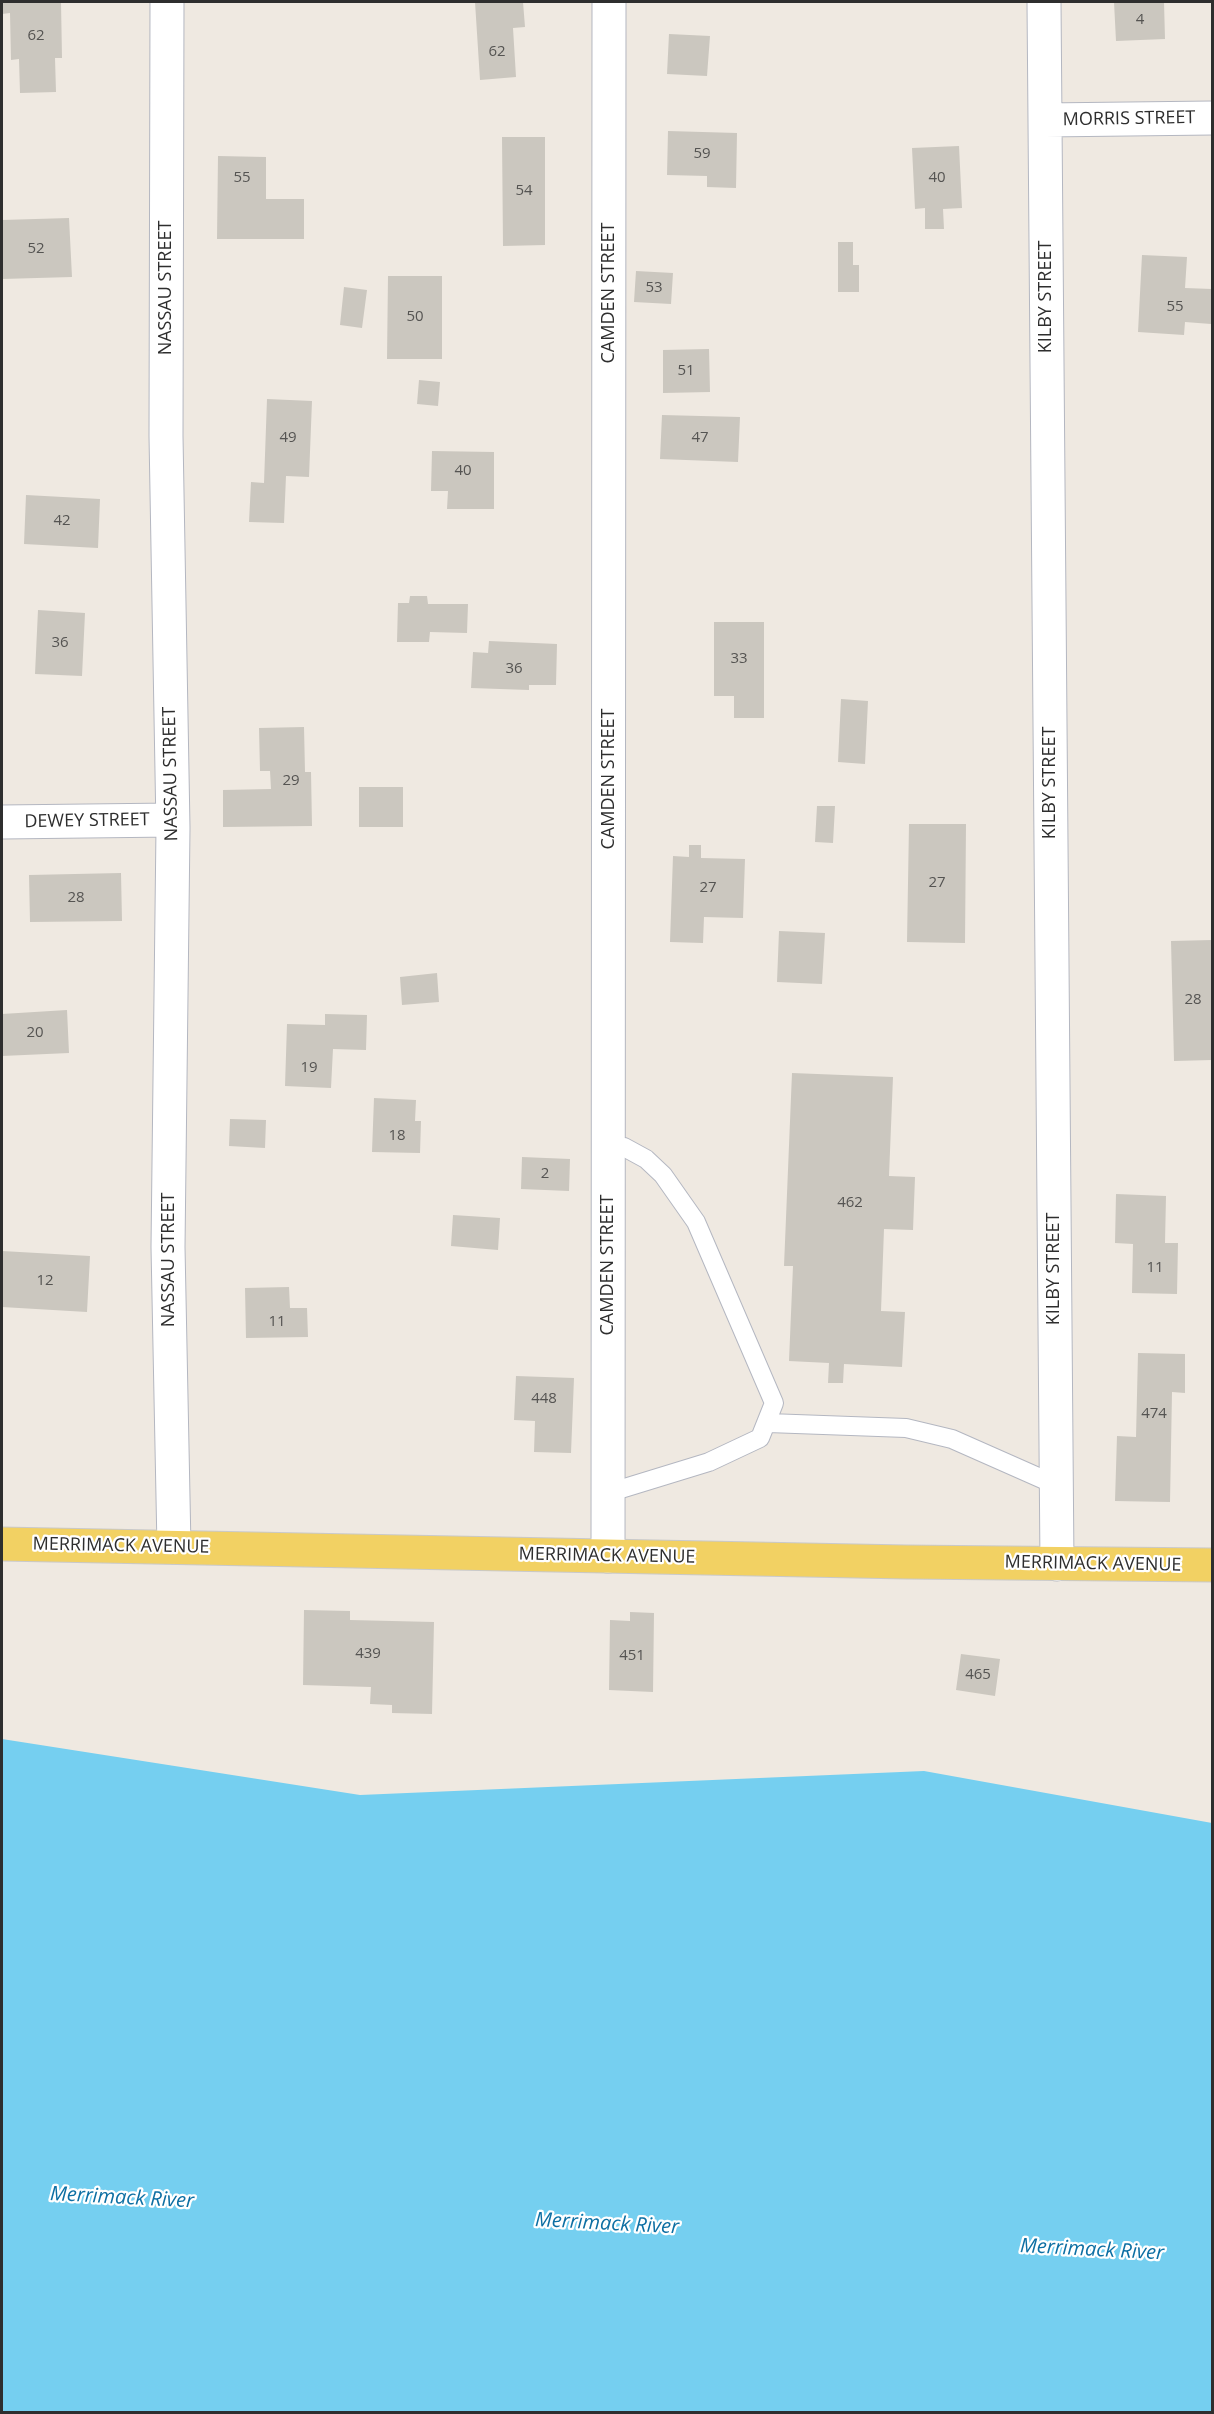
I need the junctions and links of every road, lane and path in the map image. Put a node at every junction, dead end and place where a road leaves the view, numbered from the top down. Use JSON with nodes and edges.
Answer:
{"nodes":[{"id":1,"x":167,"y":2,"type":"edge"},
{"id":2,"x":609,"y":2,"type":"edge"},
{"id":3,"x":1044,"y":2,"type":"edge"},
{"id":4,"x":1212,"y":118,"type":"edge"},
{"id":5,"x":1045,"y":120,"type":"junction"},
{"id":6,"x":172,"y":820,"type":"junction"},
{"id":7,"x":2,"y":822,"type":"edge"},
{"id":8,"x":609,"y":1147,"type":"junction"},
{"id":9,"x":768,"y":1423,"type":"junction"},
{"id":10,"x":1056,"y":1485,"type":"junction"},
{"id":11,"x":608,"y":1493,"type":"junction"},
{"id":12,"x":2,"y":1544,"type":"edge"},
{"id":13,"x":174,"y":1547,"type":"junction"},
{"id":14,"x":608,"y":1556,"type":"junction"},
{"id":15,"x":1056,"y":1564,"type":"junction"},
{"id":16,"x":1212,"y":1565,"type":"edge"}],
"edges":[{"from":1,"to":6,"type":"street","name":"NASSAU STREET"},
{"from":2,"to":8,"type":"street","name":"CAMDEN STREET"},
{"from":3,"to":5,"type":"street","name":"KILBY STREET"},
{"from":4,"to":5,"type":"street","name":"MORRIS STREET"},
{"from":5,"to":10,"type":"street","name":"KILBY STREET"},
{"from":6,"to":7,"type":"street","name":"DEWEY STREET"},
{"from":6,"to":13,"type":"street","name":"NASSAU STREET"},
{"from":8,"to":9,"type":"lane"},
{"from":8,"to":11,"type":"street","name":"CAMDEN STREET"},
{"from":9,"to":10,"type":"lane"},
{"from":9,"to":11,"type":"lane"},
{"from":10,"to":15,"type":"street","name":"KILBY STREET"},
{"from":11,"to":14,"type":"street","name":"CAMDEN STREET"},
{"from":12,"to":13,"type":"main road","name":"MERRIMACK AVENUE"},
{"from":13,"to":14,"type":"main road","name":"MERRIMACK AVENUE"},
{"from":14,"to":15,"type":"main road","name":"MERRIMACK AVENUE"},
{"from":15,"to":16,"type":"main road","name":"MERRIMACK AVENUE"}]}
